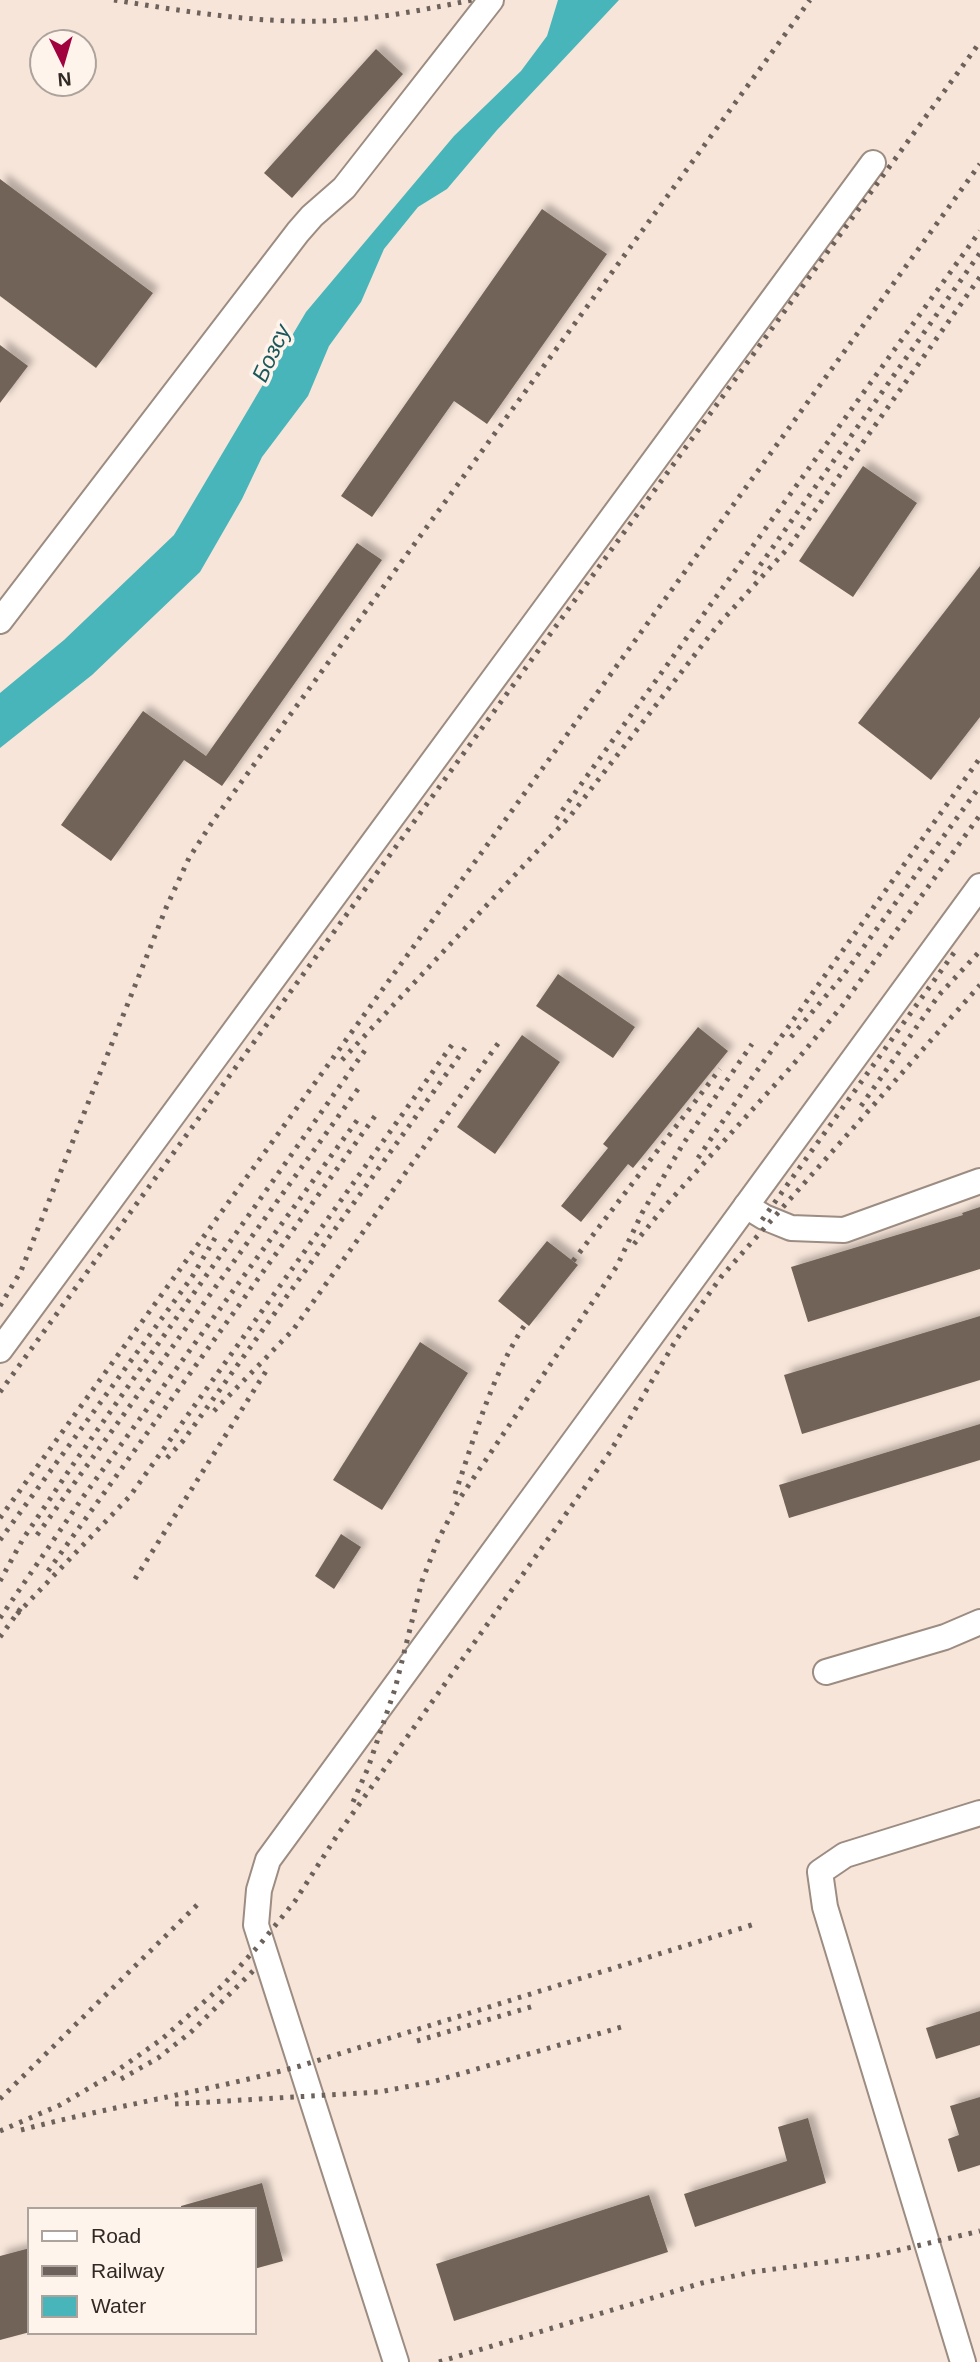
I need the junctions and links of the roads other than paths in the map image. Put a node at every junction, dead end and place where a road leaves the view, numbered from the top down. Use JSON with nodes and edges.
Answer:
{"nodes":[{"id":1,"x":491,"y":0,"type":"edge"},
{"id":2,"x":873,"y":163,"type":"dead end"},
{"id":3,"x":0,"y":621,"type":"edge"},
{"id":4,"x":980,"y":886,"type":"edge"},
{"id":5,"x":980,"y":1181,"type":"edge"},
{"id":6,"x":746,"y":1206,"type":"junction"},
{"id":7,"x":0,"y":1350,"type":"edge"},
{"id":8,"x":980,"y":1622,"type":"edge"},
{"id":9,"x":826,"y":1672,"type":"dead end"},
{"id":10,"x":980,"y":1813,"type":"edge"},
{"id":11,"x":396,"y":2362,"type":"edge"},
{"id":12,"x":963,"y":2362,"type":"edge"}],
"edges":[{"from":1,"to":3,"type":"lane"},
{"from":2,"to":7,"type":"lane"},
{"from":4,"to":6,"type":"lane"},
{"from":5,"to":6,"type":"lane"},
{"from":6,"to":11,"type":"lane"},
{"from":8,"to":9,"type":"lane"},
{"from":10,"to":12,"type":"lane"}]}
